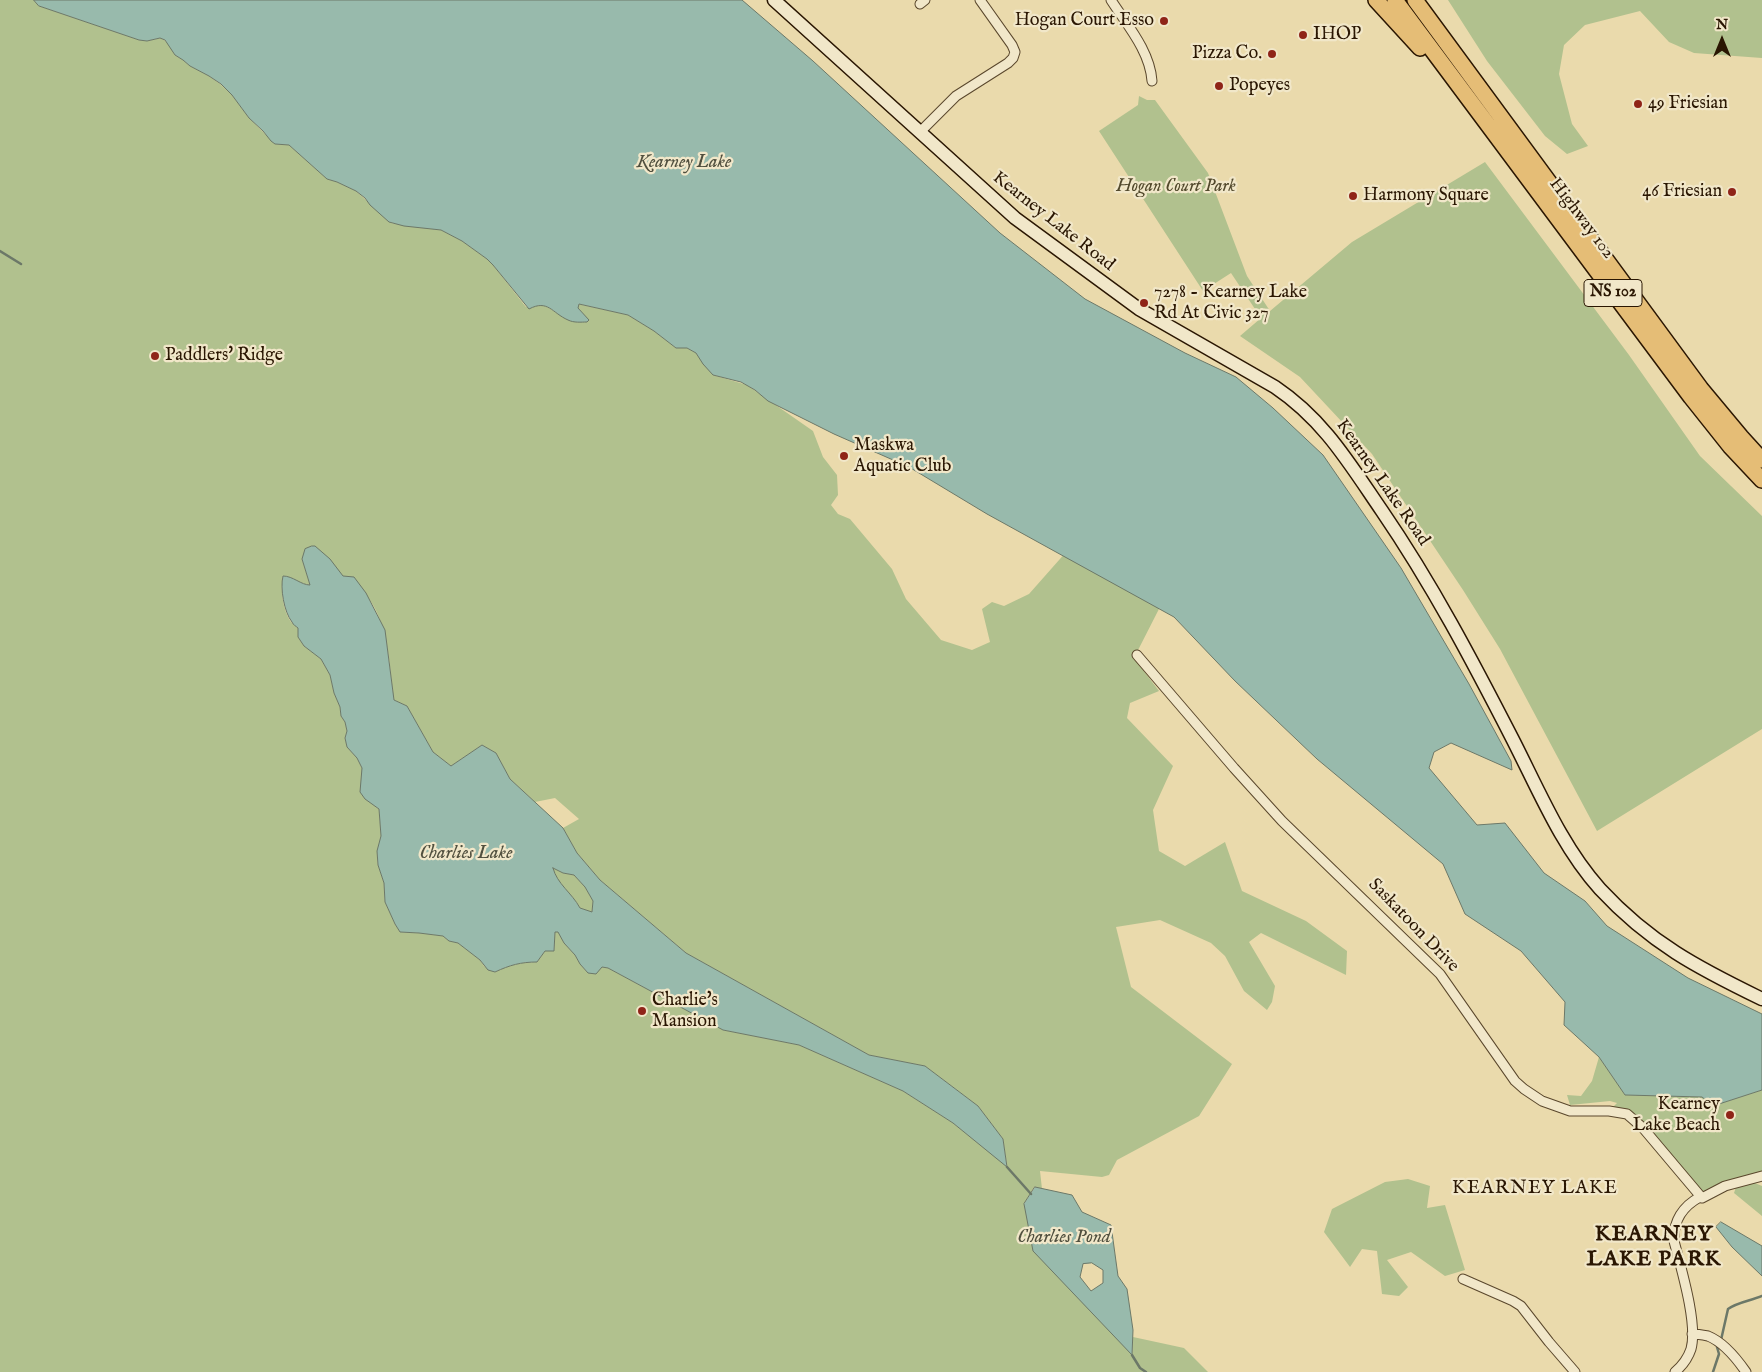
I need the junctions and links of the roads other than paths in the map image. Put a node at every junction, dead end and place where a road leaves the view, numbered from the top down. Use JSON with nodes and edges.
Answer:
{"nodes":[{"id":1,"x":774,"y":0,"type":"edge"},
{"id":2,"x":980,"y":0,"type":"edge"},
{"id":3,"x":1111,"y":0,"type":"edge"},
{"id":4,"x":1376,"y":0,"type":"edge"},
{"id":5,"x":1395,"y":0,"type":"edge"},
{"id":6,"x":1415,"y":0,"type":"edge"},
{"id":7,"x":1427,"y":0,"type":"edge"},
{"id":8,"x":1152,"y":81,"type":"dead end"},
{"id":9,"x":1483,"y":93,"type":"junction"},
{"id":10,"x":1471,"y":102,"type":"junction"},
{"id":11,"x":920,"y":132,"type":"junction"},
{"id":12,"x":1762,"y":460,"type":"edge"},
{"id":13,"x":1762,"y":480,"type":"edge"},
{"id":14,"x":1137,"y":655,"type":"dead end"},
{"id":15,"x":1762,"y":999,"type":"edge"},
{"id":16,"x":1762,"y":1176,"type":"edge"},
{"id":17,"x":1702,"y":1198,"type":"junction"},
{"id":18,"x":1463,"y":1279,"type":"dead end"},
{"id":19,"x":1692,"y":1334,"type":"junction"},
{"id":20,"x":1575,"y":1372,"type":"edge"},
{"id":21,"x":1675,"y":1372,"type":"edge"},
{"id":22,"x":1746,"y":1372,"type":"edge"}],
"edges":[{"from":1,"to":11,"type":"main road","name":"Kearney Lake Road"},
{"from":2,"to":11,"type":"street"},
{"from":3,"to":8,"type":"street"},
{"from":4,"to":10,"type":"highway"},
{"from":5,"to":10,"type":"highway","name":"Highway 102","number":"NS 102"},
{"from":6,"to":9,"type":"highway","name":"Highway 102","number":"NS 102"},
{"from":7,"to":9,"type":"highway"},
{"from":9,"to":12,"type":"highway","name":"Highway 102","number":"NS 102"},
{"from":10,"to":13,"type":"highway","name":"Highway 102","number":"NS 102"},
{"from":11,"to":15,"type":"main road","name":"Kearney Lake Road"},
{"from":14,"to":17,"type":"street","name":"Saskatoon Drive"},
{"from":16,"to":17,"type":"street"},
{"from":17,"to":19,"type":"street"},
{"from":18,"to":20,"type":"street"},
{"from":19,"to":21,"type":"street"},
{"from":19,"to":22,"type":"street"}]}
